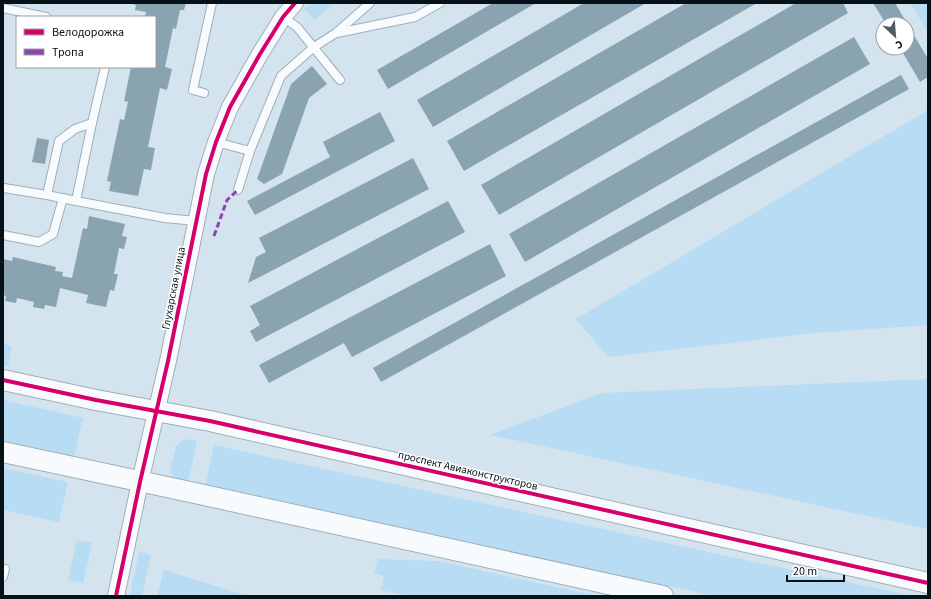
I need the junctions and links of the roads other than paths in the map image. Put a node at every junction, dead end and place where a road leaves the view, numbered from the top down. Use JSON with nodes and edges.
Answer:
{"nodes":[{"id":1,"x":212,"y":3,"type":"edge"},
{"id":2,"x":295,"y":3,"type":"edge"},
{"id":3,"x":370,"y":3,"type":"edge"},
{"id":4,"x":440,"y":3,"type":"edge"},
{"id":5,"x":3,"y":8,"type":"edge"},
{"id":6,"x":41,"y":16,"type":"edge"},
{"id":7,"x":283,"y":17,"type":"junction"},
{"id":8,"x":336,"y":34,"type":"junction"},
{"id":9,"x":314,"y":47,"type":"junction"},
{"id":10,"x":105,"y":68,"type":"edge"},
{"id":11,"x":340,"y":80,"type":"dead end"},
{"id":12,"x":204,"y":93,"type":"dead end"},
{"id":13,"x":92,"y":123,"type":"junction"},
{"id":14,"x":216,"y":142,"type":"junction"},
{"id":15,"x":250,"y":152,"type":"junction"},
{"id":16,"x":4,"y":188,"type":"dead end"},
{"id":17,"x":238,"y":190,"type":"dead end"},
{"id":18,"x":47,"y":195,"type":"junction"},
{"id":19,"x":63,"y":198,"type":"junction"},
{"id":20,"x":76,"y":201,"type":"junction"},
{"id":21,"x":196,"y":221,"type":"junction"},
{"id":22,"x":3,"y":235,"type":"edge"},
{"id":23,"x":3,"y":380,"type":"edge"},
{"id":24,"x":156,"y":412,"type":"junction"},
{"id":25,"x":3,"y":452,"type":"edge"},
{"id":26,"x":140,"y":482,"type":"junction"},
{"id":27,"x":3,"y":569,"type":"edge"},
{"id":28,"x":3,"y":577,"type":"edge"},
{"id":29,"x":928,"y":583,"type":"edge"},
{"id":30,"x":116,"y":596,"type":"edge"},
{"id":31,"x":663,"y":596,"type":"edge"}],
"edges":[{"from":1,"to":12,"type":"lane"},
{"from":2,"to":7,"type":"street","name":"Глухарская улица"},
{"from":3,"to":8,"type":"lane"},
{"from":4,"to":8,"type":"lane"},
{"from":5,"to":6,"type":"lane"},
{"from":7,"to":9,"type":"lane"},
{"from":7,"to":14,"type":"street","name":"Глухарская улица"},
{"from":8,"to":9,"type":"lane"},
{"from":9,"to":11,"type":"lane"},
{"from":9,"to":15,"type":"lane"},
{"from":10,"to":13,"type":"lane"},
{"from":13,"to":18,"type":"lane"},
{"from":13,"to":20,"type":"lane"},
{"from":14,"to":15,"type":"lane"},
{"from":14,"to":21,"type":"street","name":"Глухарская улица"},
{"from":15,"to":17,"type":"lane"},
{"from":16,"to":18,"type":"lane"},
{"from":18,"to":19,"type":"lane"},
{"from":19,"to":20,"type":"lane"},
{"from":19,"to":22,"type":"lane"},
{"from":20,"to":21,"type":"lane"},
{"from":21,"to":24,"type":"street","name":"Глухарская улица"},
{"from":23,"to":24,"type":"street","name":"проспект Авиаконструкторов"},
{"from":24,"to":26,"type":"street","name":"Глухарская улица"},
{"from":24,"to":29,"type":"street","name":"проспект Авиаконструкторов"},
{"from":25,"to":26,"type":"street"},
{"from":26,"to":30,"type":"street","name":"Глухарская улица"},
{"from":26,"to":31,"type":"street"},
{"from":27,"to":28,"type":"lane"}]}
